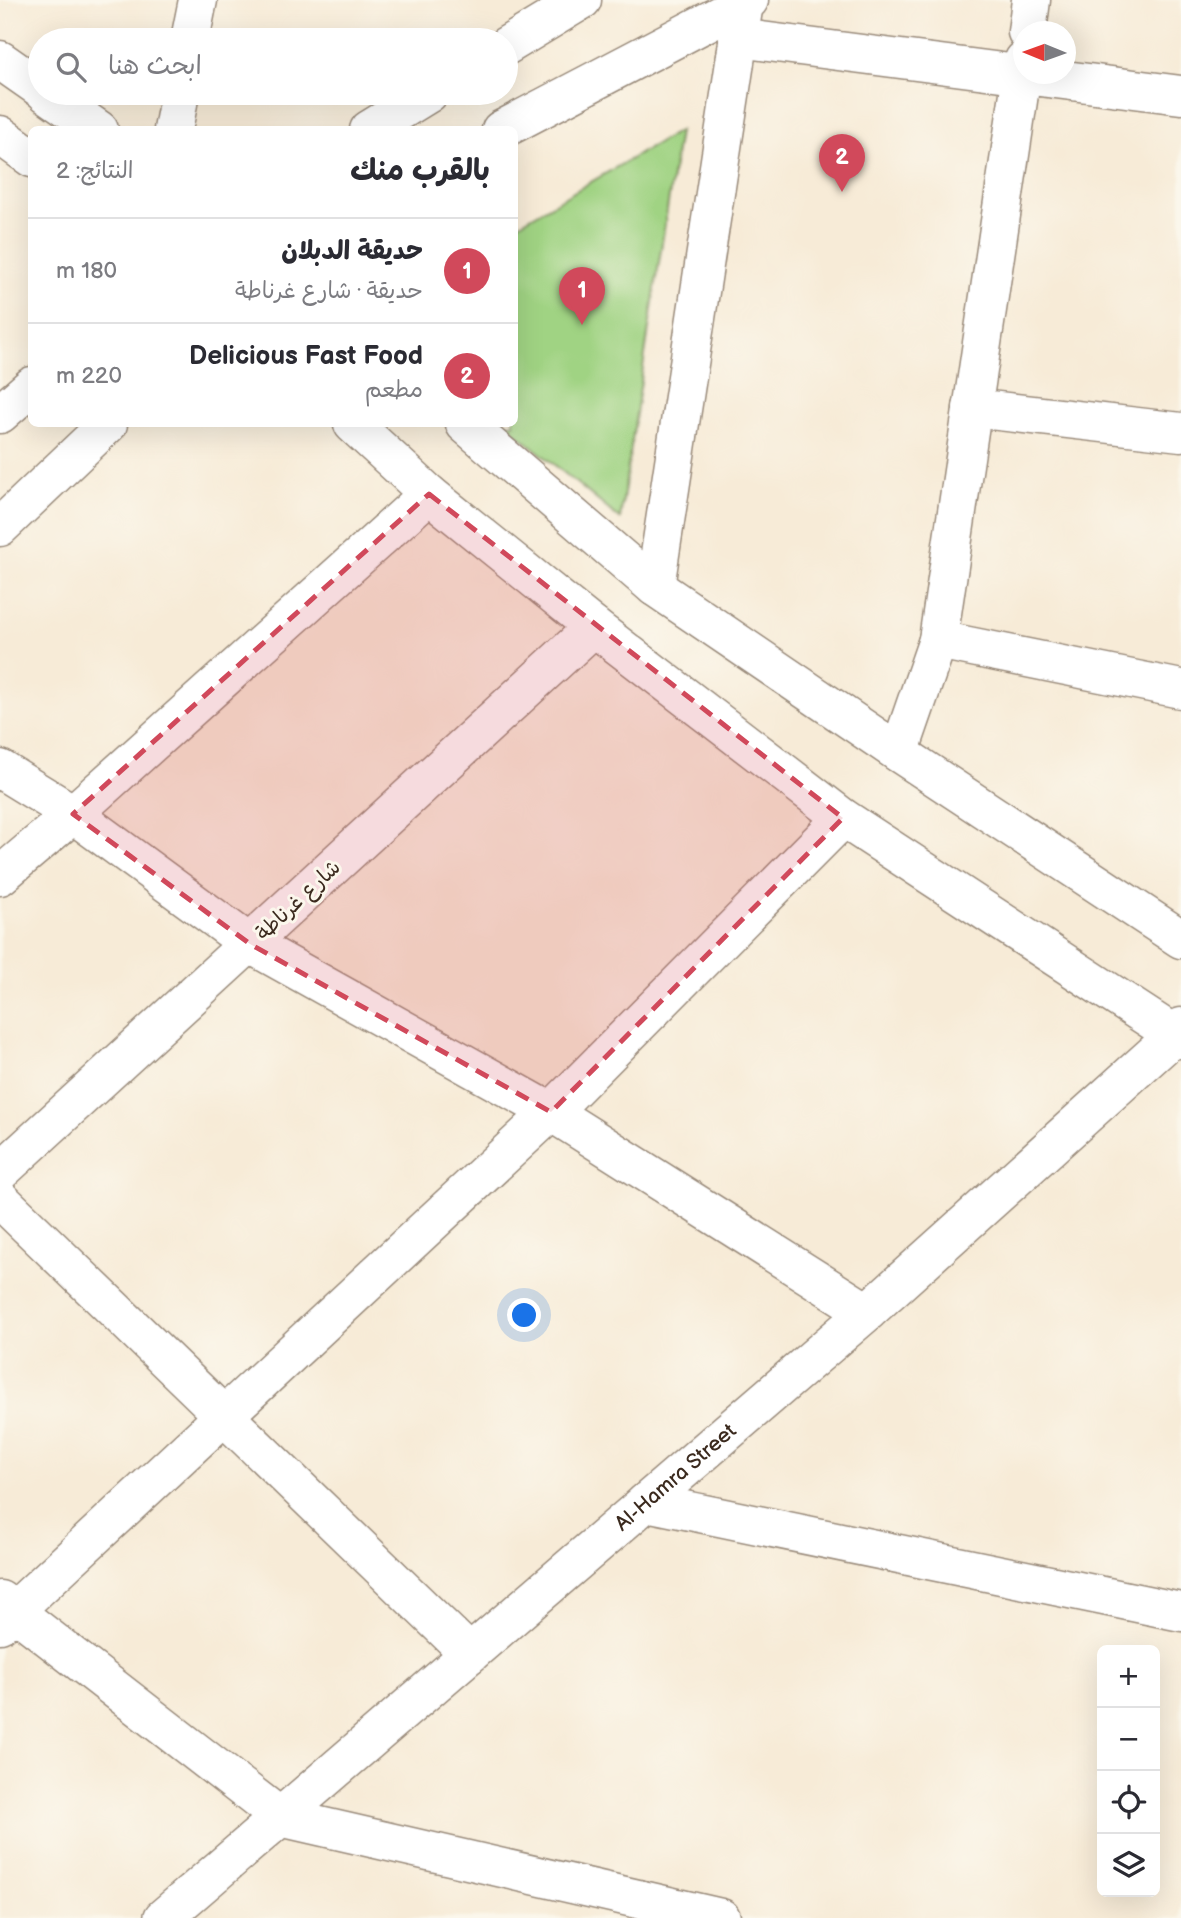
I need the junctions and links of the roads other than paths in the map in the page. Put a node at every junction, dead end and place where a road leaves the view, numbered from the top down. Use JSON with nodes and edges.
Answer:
{"nodes":[{"id":1,"x":198,"y":0,"type":"edge"},
{"id":2,"x":1031,"y":0,"type":"edge"},
{"id":3,"x":568,"y":4,"type":"edge"},
{"id":4,"x":743,"y":14,"type":"edge"},
{"id":5,"x":1028,"y":21,"type":"edge"},
{"id":6,"x":192,"y":28,"type":"edge"},
{"id":7,"x":518,"y":38,"type":"edge"},
{"id":8,"x":0,"y":60,"type":"edge"},
{"id":9,"x":1013,"y":66,"type":"edge"},
{"id":10,"x":1076,"y":77,"type":"edge"},
{"id":11,"x":28,"y":80,"type":"edge"},
{"id":12,"x":1021,"y":84,"type":"edge"},
{"id":13,"x":1181,"y":95,"type":"edge"},
{"id":14,"x":64,"y":105,"type":"edge"},
{"id":15,"x":178,"y":105,"type":"edge"},
{"id":16,"x":410,"y":105,"type":"edge"},
{"id":17,"x":93,"y":126,"type":"edge"},
{"id":18,"x":174,"y":126,"type":"edge"},
{"id":19,"x":375,"y":126,"type":"edge"},
{"id":20,"x":509,"y":126,"type":"edge"},
{"id":21,"x":0,"y":135,"type":"edge"},
{"id":22,"x":28,"y":155,"type":"edge"},
{"id":23,"x":28,"y":390,"type":"edge"},
{"id":24,"x":972,"y":408,"type":"junction"},
{"id":25,"x":0,"y":414,"type":"edge"},
{"id":26,"x":105,"y":427,"type":"edge"},
{"id":27,"x":356,"y":427,"type":"edge"},
{"id":28,"x":468,"y":427,"type":"edge"},
{"id":29,"x":1181,"y":432,"type":"edge"},
{"id":30,"x":429,"y":494,"type":"junction"},
{"id":31,"x":0,"y":527,"type":"edge"},
{"id":32,"x":655,"y":587,"type":"junction"},
{"id":33,"x":594,"y":627,"type":"junction"},
{"id":34,"x":938,"y":640,"type":"junction"},
{"id":35,"x":1181,"y":689,"type":"edge"},
{"id":36,"x":899,"y":752,"type":"junction"},
{"id":37,"x":0,"y":769,"type":"edge"},
{"id":38,"x":73,"y":814,"type":"junction"},
{"id":39,"x":843,"y":818,"type":"junction"},
{"id":40,"x":0,"y":876,"type":"edge"},
{"id":41,"x":1181,"y":939,"type":"edge"},
{"id":42,"x":250,"y":944,"type":"junction"},
{"id":43,"x":1179,"y":1034,"type":"edge"},
{"id":44,"x":551,"y":1112,"type":"junction"},
{"id":45,"x":0,"y":1172,"type":"edge"},
{"id":46,"x":0,"y":1199,"type":"edge"},
{"id":47,"x":867,"y":1312,"type":"junction"},
{"id":48,"x":225,"y":1417,"type":"junction"},
{"id":49,"x":646,"y":1502,"type":"junction"},
{"id":50,"x":5,"y":1611,"type":"edge"},
{"id":51,"x":1181,"y":1612,"type":"edge"},
{"id":52,"x":470,"y":1654,"type":"junction"},
{"id":53,"x":280,"y":1817,"type":"junction"},
{"id":54,"x":163,"y":1918,"type":"edge"},
{"id":55,"x":721,"y":1918,"type":"edge"}],
"edges":[{"from":1,"to":6,"type":"street"},
{"from":2,"to":5,"type":"street"},
{"from":3,"to":7,"type":"street"},
{"from":4,"to":9,"type":"street"},
{"from":4,"to":20,"type":"street"},
{"from":4,"to":32,"type":"street"},
{"from":8,"to":11,"type":"street"},
{"from":10,"to":13,"type":"street"},
{"from":12,"to":24,"type":"street"},
{"from":14,"to":17,"type":"street"},
{"from":15,"to":18,"type":"street"},
{"from":16,"to":19,"type":"street"},
{"from":21,"to":22,"type":"street"},
{"from":23,"to":25,"type":"street"},
{"from":24,"to":29,"type":"street"},
{"from":24,"to":34,"type":"street"},
{"from":26,"to":31,"type":"street"},
{"from":27,"to":30,"type":"street"},
{"from":28,"to":32,"type":"street"},
{"from":30,"to":33,"type":"street"},
{"from":30,"to":38,"type":"street"},
{"from":32,"to":36,"type":"street"},
{"from":33,"to":39,"type":"street"},
{"from":33,"to":42,"type":"street","name":"شارع غرناطة"},
{"from":34,"to":35,"type":"street"},
{"from":34,"to":36,"type":"street"},
{"from":36,"to":41,"type":"street"},
{"from":37,"to":38,"type":"street"},
{"from":38,"to":40,"type":"street"},
{"from":38,"to":42,"type":"street"},
{"from":39,"to":43,"type":"street"},
{"from":39,"to":44,"type":"street"},
{"from":42,"to":44,"type":"street"},
{"from":42,"to":45,"type":"street","name":"شارع غرناطة"},
{"from":43,"to":47,"type":"street","name":"Al-Hamra Street"},
{"from":44,"to":47,"type":"street"},
{"from":44,"to":48,"type":"street"},
{"from":46,"to":48,"type":"street"},
{"from":47,"to":49,"type":"street","name":"Al-Hamra Street"},
{"from":48,"to":50,"type":"street"},
{"from":48,"to":52,"type":"street"},
{"from":49,"to":51,"type":"street"},
{"from":49,"to":52,"type":"street","name":"Al-Hamra Street"},
{"from":50,"to":53,"type":"street"},
{"from":52,"to":53,"type":"street","name":"Al-Hamra Street"},
{"from":53,"to":54,"type":"street","name":"Al-Hamra Street"},
{"from":53,"to":55,"type":"street"}]}
